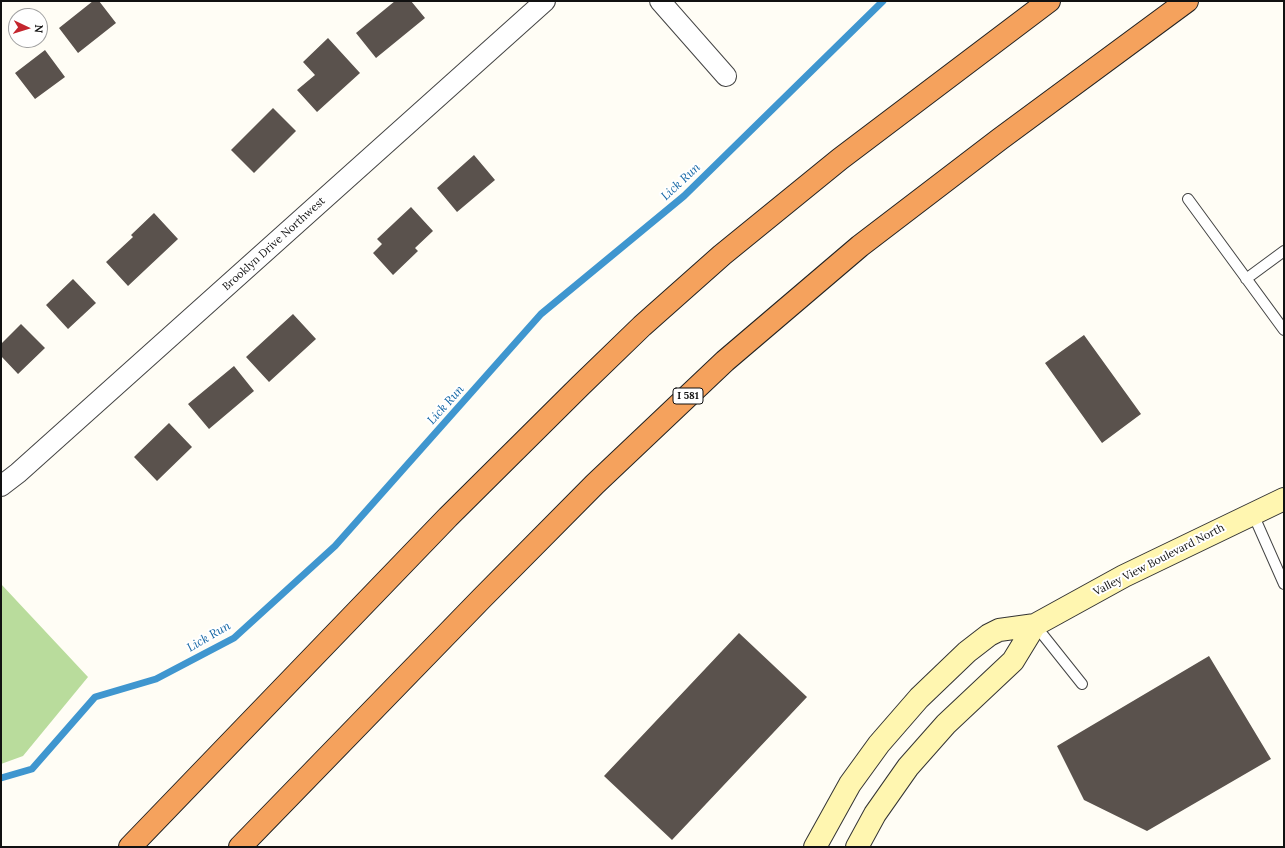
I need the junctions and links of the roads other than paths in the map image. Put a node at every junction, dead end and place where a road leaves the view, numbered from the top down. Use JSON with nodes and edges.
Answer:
{"nodes":[{"id":1,"x":545,"y":1,"type":"edge"},
{"id":2,"x":660,"y":1,"type":"edge"},
{"id":3,"x":1049,"y":1,"type":"edge"},
{"id":4,"x":1187,"y":1,"type":"edge"},
{"id":5,"x":726,"y":76,"type":"dead end"},
{"id":6,"x":1188,"y":199,"type":"dead end"},
{"id":7,"x":1284,"y":251,"type":"edge"},
{"id":8,"x":1246,"y":279,"type":"junction"},
{"id":9,"x":1284,"y":330,"type":"edge"},
{"id":10,"x":1,"y":486,"type":"edge"},
{"id":11,"x":1284,"y":499,"type":"edge"},
{"id":12,"x":1252,"y":514,"type":"junction"},
{"id":13,"x":1283,"y":581,"type":"edge"},
{"id":14,"x":1036,"y":625,"type":"junction"},
{"id":15,"x":1082,"y":684,"type":"dead end"},
{"id":16,"x":130,"y":847,"type":"edge"},
{"id":17,"x":240,"y":847,"type":"edge"},
{"id":18,"x":815,"y":847,"type":"edge"},
{"id":19,"x":857,"y":847,"type":"edge"}],
"edges":[{"from":1,"to":10,"type":"street","name":"Brooklyn Drive Northwest"},
{"from":2,"to":5,"type":"street"},
{"from":3,"to":16,"type":"highway"},
{"from":4,"to":17,"type":"highway","number":"I 581"},
{"from":6,"to":8,"type":"lane"},
{"from":7,"to":8,"type":"lane"},
{"from":8,"to":9,"type":"lane"},
{"from":11,"to":12,"type":"street","name":"Valley View Boulevard North"},
{"from":12,"to":13,"type":"lane"},
{"from":12,"to":14,"type":"street","name":"Valley View Boulevard North"},
{"from":14,"to":15,"type":"lane"},
{"from":14,"to":18,"type":"street","name":"Valley View Boulevard North"},
{"from":14,"to":19,"type":"street","name":"Valley View Boulevard North"}]}
